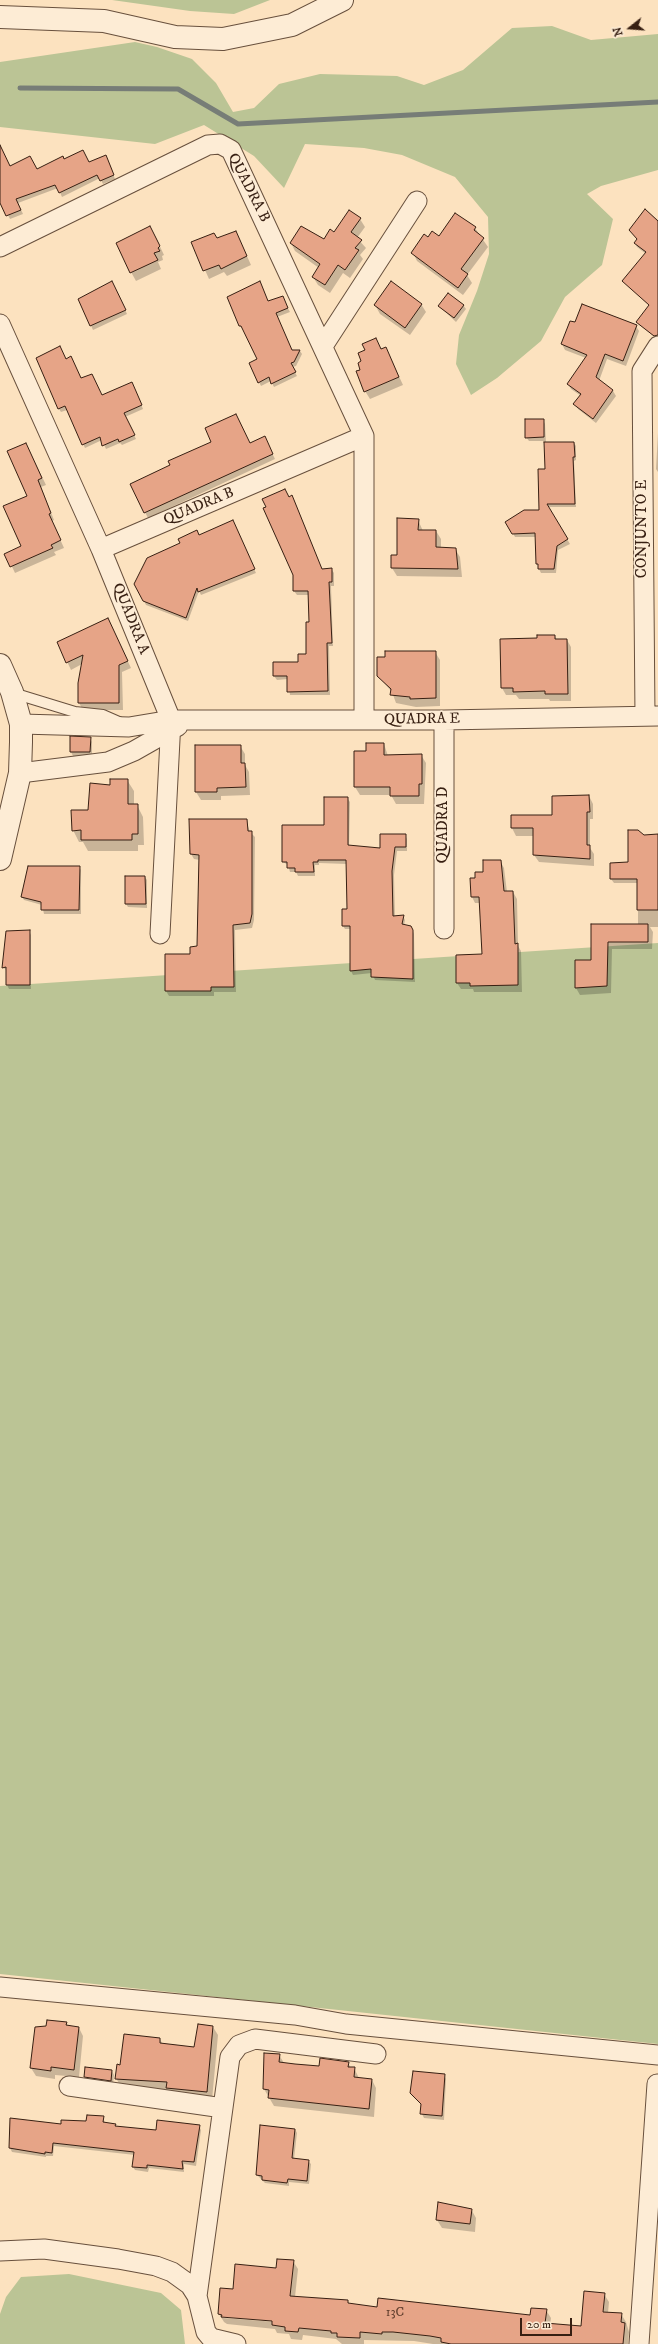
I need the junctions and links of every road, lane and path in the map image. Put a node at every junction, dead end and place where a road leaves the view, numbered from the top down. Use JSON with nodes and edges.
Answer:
{"nodes":[{"id":1,"x":342,"y":0,"type":"edge"},
{"id":2,"x":0,"y":17,"type":"edge"},
{"id":3,"x":417,"y":201,"type":"dead end"},
{"id":4,"x":0,"y":247,"type":"edge"},
{"id":5,"x":0,"y":324,"type":"edge"},
{"id":6,"x":323,"y":346,"type":"junction"},
{"id":7,"x":658,"y":346,"type":"edge"},
{"id":8,"x":364,"y":436,"type":"junction"},
{"id":9,"x":101,"y":549,"type":"junction"},
{"id":10,"x":0,"y":665,"type":"edge"},
{"id":11,"x":12,"y":692,"type":"junction"},
{"id":12,"x":651,"y":716,"type":"edge"},
{"id":13,"x":364,"y":720,"type":"junction"},
{"id":14,"x":444,"y":720,"type":"junction"},
{"id":15,"x":21,"y":724,"type":"junction"},
{"id":16,"x":175,"y":724,"type":"junction"},
{"id":17,"x":130,"y":727,"type":"junction"},
{"id":18,"x":20,"y":773,"type":"junction"},
{"id":19,"x":0,"y":860,"type":"edge"},
{"id":20,"x":444,"y":930,"type":"dead end"},
{"id":21,"x":160,"y":934,"type":"dead end"},
{"id":22,"x":0,"y":1987,"type":"edge"},
{"id":23,"x":376,"y":2054,"type":"dead end"},
{"id":24,"x":658,"y":2055,"type":"edge"},
{"id":25,"x":657,"y":2084,"type":"dead end"},
{"id":26,"x":69,"y":2086,"type":"dead end"},
{"id":27,"x":223,"y":2108,"type":"junction"},
{"id":28,"x":654,"y":2186,"type":"edge"},
{"id":29,"x":0,"y":2251,"type":"edge"},
{"id":30,"x":197,"y":2296,"type":"junction"},
{"id":31,"x":236,"y":2344,"type":"edge"},
{"id":32,"x":639,"y":2344,"type":"edge"}],
"edges":[{"from":1,"to":2,"type":"street"},
{"from":3,"to":6,"type":"street"},
{"from":4,"to":6,"type":"street","name":"QUADRA B"},
{"from":5,"to":9,"type":"street","name":"QUADRA A"},
{"from":6,"to":8,"type":"street","name":"QUADRA B"},
{"from":7,"to":12,"type":"street","name":"CONJUNTO E"},
{"from":8,"to":9,"type":"street","name":"QUADRA B"},
{"from":8,"to":13,"type":"street","name":"QUADRA B"},
{"from":9,"to":16,"type":"street","name":"QUADRA A"},
{"from":10,"to":11,"type":"street"},
{"from":11,"to":15,"type":"street"},
{"from":11,"to":17,"type":"lane"},
{"from":12,"to":14,"type":"street","name":"QUADRA E"},
{"from":13,"to":14,"type":"street","name":"QUADRA E"},
{"from":13,"to":16,"type":"street","name":"QUADRA E"},
{"from":14,"to":20,"type":"street","name":"QUADRA D"},
{"from":15,"to":17,"type":"street","name":"QUADRA E"},
{"from":15,"to":18,"type":"street"},
{"from":16,"to":17,"type":"street","name":"QUADRA E"},
{"from":16,"to":18,"type":"street"},
{"from":16,"to":21,"type":"street","name":"QUADRA A"},
{"from":18,"to":19,"type":"street"},
{"from":22,"to":24,"type":"street"},
{"from":23,"to":27,"type":"street"},
{"from":25,"to":28,"type":"street"},
{"from":26,"to":27,"type":"street"},
{"from":27,"to":30,"type":"street"},
{"from":28,"to":32,"type":"street"},
{"from":29,"to":30,"type":"street"},
{"from":30,"to":31,"type":"street"}]}
